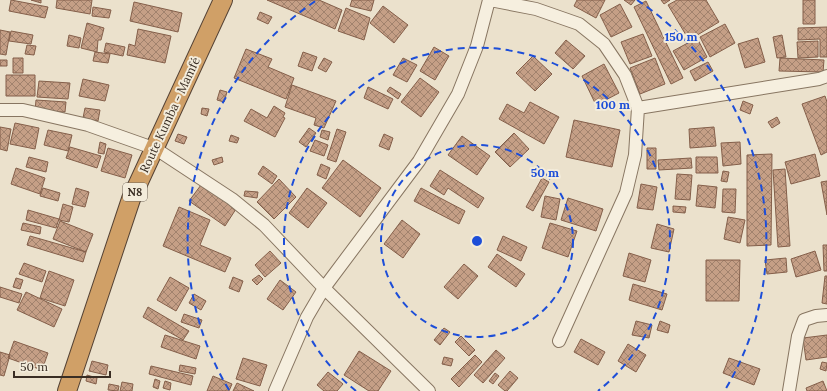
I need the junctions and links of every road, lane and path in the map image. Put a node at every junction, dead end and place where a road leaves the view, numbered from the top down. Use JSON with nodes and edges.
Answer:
{"nodes":[{"id":1,"x":223,"y":0,"type":"edge"},
{"id":2,"x":489,"y":0,"type":"edge"},
{"id":3,"x":827,"y":76,"type":"edge"},
{"id":4,"x":638,"y":108,"type":"junction"},
{"id":5,"x":0,"y":110,"type":"edge"},
{"id":6,"x":156,"y":149,"type":"junction"},
{"id":7,"x":324,"y":288,"type":"junction"},
{"id":8,"x":827,"y":315,"type":"edge"},
{"id":9,"x":558,"y":341,"type":"dead end"},
{"id":10,"x":67,"y":391,"type":"edge"},
{"id":11,"x":275,"y":391,"type":"edge"},
{"id":12,"x":429,"y":391,"type":"edge"},
{"id":13,"x":789,"y":391,"type":"edge"}],
"edges":[{"from":1,"to":6,"type":"highway","name":"Route Kumba - Mamfé","number":"N8"},
{"from":2,"to":4,"type":"street"},
{"from":2,"to":7,"type":"street"},
{"from":3,"to":4,"type":"street"},
{"from":4,"to":9,"type":"street"},
{"from":5,"to":6,"type":"street"},
{"from":6,"to":7,"type":"street"},
{"from":6,"to":10,"type":"highway","name":"Route Kumba - Mamfé","number":"N8"},
{"from":7,"to":11,"type":"street"},
{"from":7,"to":12,"type":"street"},
{"from":8,"to":13,"type":"street"}]}
